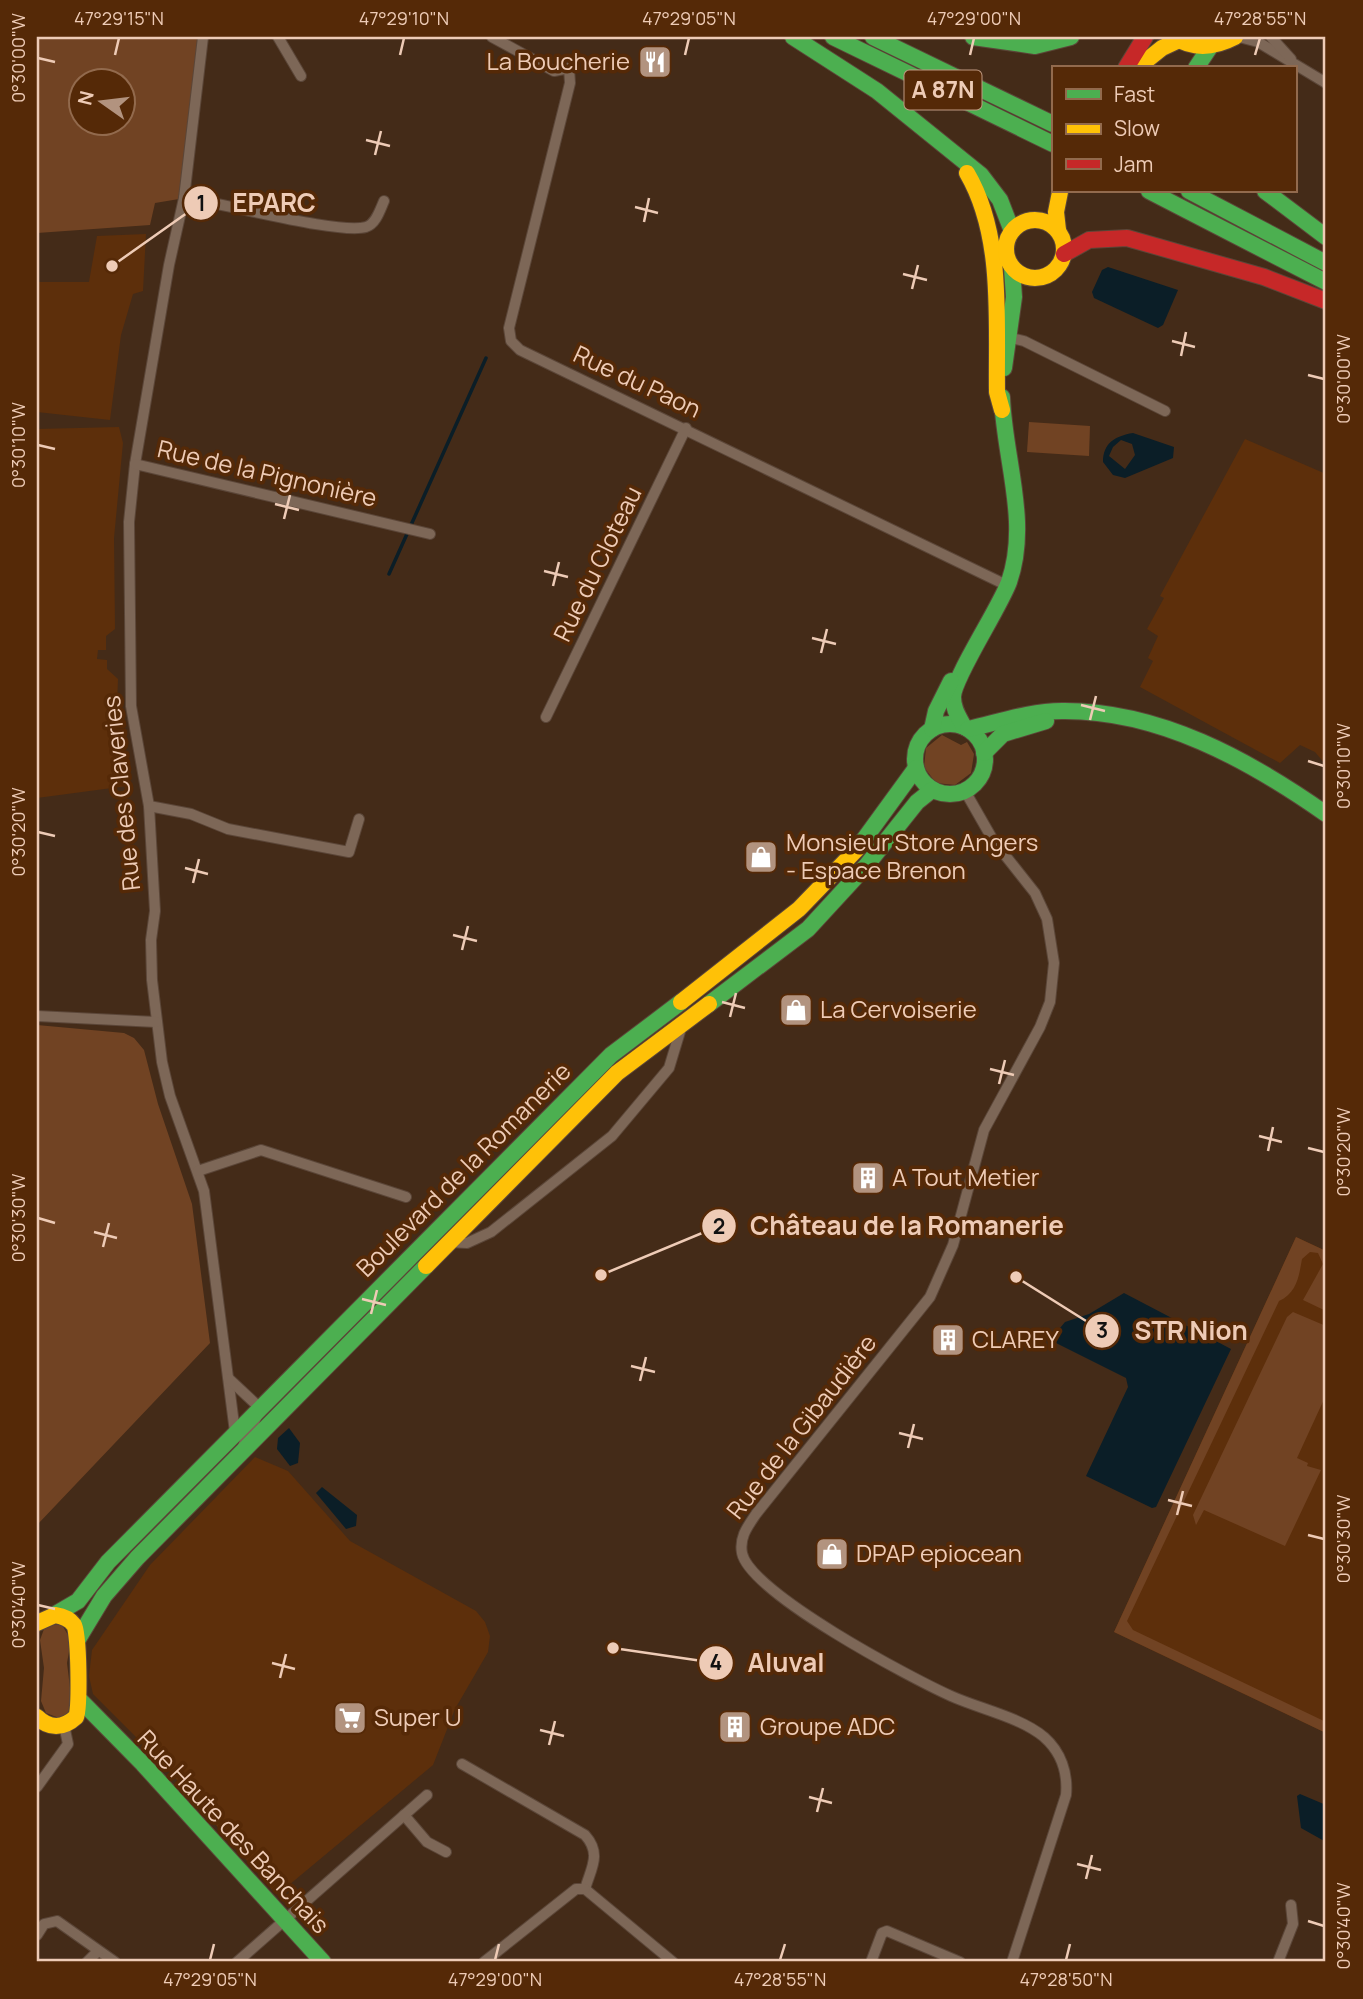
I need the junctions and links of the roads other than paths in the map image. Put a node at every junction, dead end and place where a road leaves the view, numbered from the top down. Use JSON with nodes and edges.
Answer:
{"nodes":[{"id":1,"x":203,"y":37,"type":"edge"},
{"id":2,"x":278,"y":37,"type":"edge"},
{"id":3,"x":492,"y":37,"type":"edge"},
{"id":4,"x":793,"y":37,"type":"edge"},
{"id":5,"x":833,"y":37,"type":"edge"},
{"id":6,"x":873,"y":37,"type":"edge"},
{"id":7,"x":973,"y":37,"type":"edge"},
{"id":8,"x":1071,"y":37,"type":"edge"},
{"id":9,"x":1145,"y":37,"type":"edge"},
{"id":10,"x":1237,"y":37,"type":"edge"},
{"id":11,"x":1271,"y":37,"type":"edge"},
{"id":12,"x":1176,"y":38,"type":"edge"},
{"id":13,"x":1210,"y":47,"type":"junction"},
{"id":14,"x":1127,"y":66,"type":"edge"},
{"id":15,"x":1140,"y":66,"type":"edge"},
{"id":16,"x":1197,"y":66,"type":"edge"},
{"id":17,"x":1298,"y":66,"type":"junction"},
{"id":18,"x":301,"y":76,"type":"dead end"},
{"id":19,"x":1326,"y":83,"type":"edge"},
{"id":20,"x":1052,"y":124,"type":"edge"},
{"id":21,"x":934,"y":136,"type":"junction"},
{"id":22,"x":1052,"y":144,"type":"edge"},
{"id":23,"x":1060,"y":192,"type":"edge"},
{"id":24,"x":1061,"y":192,"type":"edge"},
{"id":25,"x":1151,"y":192,"type":"edge"},
{"id":26,"x":1191,"y":192,"type":"edge"},
{"id":27,"x":1266,"y":192,"type":"edge"},
{"id":28,"x":184,"y":198,"type":"junction"},
{"id":29,"x":384,"y":201,"type":"dead end"},
{"id":30,"x":1035,"y":220,"type":"junction"},
{"id":31,"x":1058,"y":230,"type":"junction"},
{"id":32,"x":1012,"y":232,"type":"junction"},
{"id":33,"x":1326,"y":237,"type":"edge"},
{"id":34,"x":1064,"y":254,"type":"junction"},
{"id":35,"x":1326,"y":263,"type":"edge"},
{"id":36,"x":1012,"y":268,"type":"junction"},
{"id":37,"x":1036,"y":279,"type":"junction"},
{"id":38,"x":1326,"y":282,"type":"edge"},
{"id":39,"x":1014,"y":297,"type":"junction"},
{"id":40,"x":1326,"y":301,"type":"edge"},
{"id":41,"x":1007,"y":337,"type":"junction"},
{"id":42,"x":1002,"y":410,"type":"junction"},
{"id":43,"x":1165,"y":411,"type":"dead end"},
{"id":44,"x":686,"y":428,"type":"junction"},
{"id":45,"x":135,"y":464,"type":"junction"},
{"id":46,"x":1015,"y":524,"type":"junction"},
{"id":47,"x":430,"y":534,"type":"dead end"},
{"id":48,"x":1000,"y":582,"type":"junction"},
{"id":49,"x":1094,"y":713,"type":"junction"},
{"id":50,"x":546,"y":717,"type":"dead end"},
{"id":51,"x":966,"y":728,"type":"junction"},
{"id":52,"x":932,"y":729,"type":"junction"},
{"id":53,"x":984,"y":752,"type":"junction"},
{"id":54,"x":916,"y":768,"type":"junction"},
{"id":55,"x":932,"y":790,"type":"junction"},
{"id":56,"x":965,"y":791,"type":"junction"},
{"id":57,"x":149,"y":806,"type":"junction"},
{"id":58,"x":1326,"y":814,"type":"edge"},
{"id":59,"x":359,"y":820,"type":"dead end"},
{"id":60,"x":37,"y":1016,"type":"edge"},
{"id":61,"x":684,"y":1019,"type":"junction"},
{"id":62,"x":156,"y":1022,"type":"junction"},
{"id":63,"x":198,"y":1171,"type":"junction"},
{"id":64,"x":406,"y":1197,"type":"dead end"},
{"id":65,"x":448,"y":1242,"type":"junction"},
{"id":66,"x":229,"y":1379,"type":"junction"},
{"id":67,"x":259,"y":1407,"type":"junction"},
{"id":68,"x":235,"y":1432,"type":"junction"},
{"id":69,"x":241,"y":1452,"type":"junction"},
{"id":70,"x":43,"y":1618,"type":"edge"},
{"id":71,"x":78,"y":1639,"type":"junction"},
{"id":72,"x":80,"y":1700,"type":"junction"},
{"id":73,"x":51,"y":1725,"type":"edge"},
{"id":74,"x":110,"y":1731,"type":"junction"},
{"id":75,"x":462,"y":1765,"type":"dead end"},
{"id":76,"x":37,"y":1787,"type":"edge"},
{"id":77,"x":427,"y":1795,"type":"dead end"},
{"id":78,"x":404,"y":1815,"type":"junction"},
{"id":79,"x":446,"y":1852,"type":"dead end"},
{"id":80,"x":586,"y":1889,"type":"junction"},
{"id":81,"x":1291,"y":1905,"type":"dead end"},
{"id":82,"x":283,"y":1921,"type":"junction"},
{"id":83,"x":37,"y":1935,"type":"edge"},
{"id":84,"x":98,"y":1951,"type":"junction"},
{"id":85,"x":87,"y":1962,"type":"edge"},
{"id":86,"x":115,"y":1962,"type":"edge"},
{"id":87,"x":237,"y":1962,"type":"edge"},
{"id":88,"x":323,"y":1962,"type":"edge"},
{"id":89,"x":484,"y":1962,"type":"edge"},
{"id":90,"x":673,"y":1962,"type":"edge"},
{"id":91,"x":871,"y":1962,"type":"edge"},
{"id":92,"x":959,"y":1962,"type":"edge"},
{"id":93,"x":1013,"y":1962,"type":"edge"},
{"id":94,"x":1278,"y":1962,"type":"edge"}],
"edges":[{"from":1,"to":28,"type":"street","name":"Rue des Claveries"},
{"from":2,"to":18,"type":"street"},
{"from":3,"to":44,"type":"street","name":"Rue du Paon"},
{"from":4,"to":21,"type":"main road"},
{"from":5,"to":22,"type":"main road","number":"A 87N"},
{"from":6,"to":20,"type":"main road","number":"A 87N"},
{"from":7,"to":8,"type":"main road"},
{"from":9,"to":14,"type":"main road"},
{"from":10,"to":13,"type":"main road"},
{"from":10,"to":17,"type":"street"},
{"from":11,"to":17,"type":"street"},
{"from":12,"to":13,"type":"main road"},
{"from":12,"to":15,"type":"main road"},
{"from":13,"to":16,"type":"main road"},
{"from":17,"to":19,"type":"street"},
{"from":21,"to":32,"type":"main road"},
{"from":21,"to":42,"type":"main road"},
{"from":23,"to":30,"type":"main road"},
{"from":24,"to":31,"type":"main road"},
{"from":25,"to":38,"type":"main road"},
{"from":26,"to":35,"type":"main road"},
{"from":27,"to":33,"type":"main road"},
{"from":28,"to":29,"type":"street"},
{"from":28,"to":45,"type":"street","name":"Rue des Claveries"},
{"from":30,"to":31,"type":"main road"},
{"from":30,"to":32,"type":"main road"},
{"from":31,"to":34,"type":"main road"},
{"from":32,"to":36,"type":"main road"},
{"from":34,"to":37,"type":"main road"},
{"from":34,"to":40,"type":"main road"},
{"from":36,"to":37,"type":"main road"},
{"from":36,"to":39,"type":"main road"},
{"from":37,"to":39,"type":"main road"},
{"from":39,"to":41,"type":"main road"},
{"from":41,"to":42,"type":"main road"},
{"from":41,"to":43,"type":"street"},
{"from":42,"to":46,"type":"main road"},
{"from":44,"to":48,"type":"street","name":"Rue du Paon"},
{"from":44,"to":50,"type":"street","name":"Rue du Cloteau"},
{"from":45,"to":47,"type":"street","name":"Rue de la Pignonière"},
{"from":45,"to":57,"type":"street","name":"Rue des Claveries"},
{"from":46,"to":48,"type":"main road"},
{"from":46,"to":51,"type":"main road"},
{"from":48,"to":52,"type":"main road"},
{"from":49,"to":51,"type":"main road"},
{"from":49,"to":53,"type":"main road"},
{"from":49,"to":58,"type":"main road"},
{"from":51,"to":52,"type":"main road"},
{"from":51,"to":53,"type":"main road"},
{"from":52,"to":54,"type":"main road"},
{"from":53,"to":56,"type":"main road"},
{"from":54,"to":55,"type":"main road"},
{"from":54,"to":67,"type":"main road","name":"Boulevard de la Romanerie"},
{"from":55,"to":56,"type":"main road"},
{"from":55,"to":61,"type":"main road","name":"Boulevard de la Romanerie"},
{"from":56,"to":93,"type":"street","name":"Rue de la Gibaudière"},
{"from":57,"to":59,"type":"street"},
{"from":57,"to":62,"type":"street","name":"Rue des Claveries"},
{"from":60,"to":62,"type":"street"},
{"from":61,"to":65,"type":"main road","name":"Boulevard de la Romanerie"},
{"from":61,"to":65,"type":"street","name":"Boulevard de la Romanerie"},
{"from":62,"to":63,"type":"street","name":"Rue des Claveries"},
{"from":63,"to":64,"type":"street"},
{"from":63,"to":66,"type":"street","name":"Rue des Claveries"},
{"from":65,"to":69,"type":"main road","name":"Boulevard de la Romanerie"},
{"from":66,"to":67,"type":"street"},
{"from":66,"to":68,"type":"street","name":"Rue des Claveries"},
{"from":67,"to":68,"type":"main road","name":"Boulevard de la Romanerie"},
{"from":67,"to":69,"type":"street"},
{"from":68,"to":70,"type":"main road","name":"Boulevard de la Romanerie"},
{"from":69,"to":71,"type":"main road","name":"Boulevard de la Romanerie"},
{"from":70,"to":71,"type":"main road"},
{"from":71,"to":72,"type":"main road"},
{"from":72,"to":73,"type":"main road"},
{"from":72,"to":74,"type":"main road","name":"Rue Haute des Banchais"},
{"from":73,"to":74,"type":"main road","name":"Rue Haute des Banchais"},
{"from":73,"to":76,"type":"street"},
{"from":74,"to":82,"type":"main road","name":"Rue Haute des Banchais"},
{"from":75,"to":80,"type":"street"},
{"from":77,"to":78,"type":"street"},
{"from":78,"to":79,"type":"street"},
{"from":78,"to":82,"type":"street"},
{"from":80,"to":89,"type":"street"},
{"from":80,"to":90,"type":"street"},
{"from":81,"to":94,"type":"street"},
{"from":82,"to":87,"type":"street"},
{"from":82,"to":88,"type":"main road","name":"Rue Haute des Banchais"},
{"from":83,"to":84,"type":"street"},
{"from":84,"to":85,"type":"street"},
{"from":84,"to":86,"type":"street"},
{"from":91,"to":92,"type":"street"}]}
